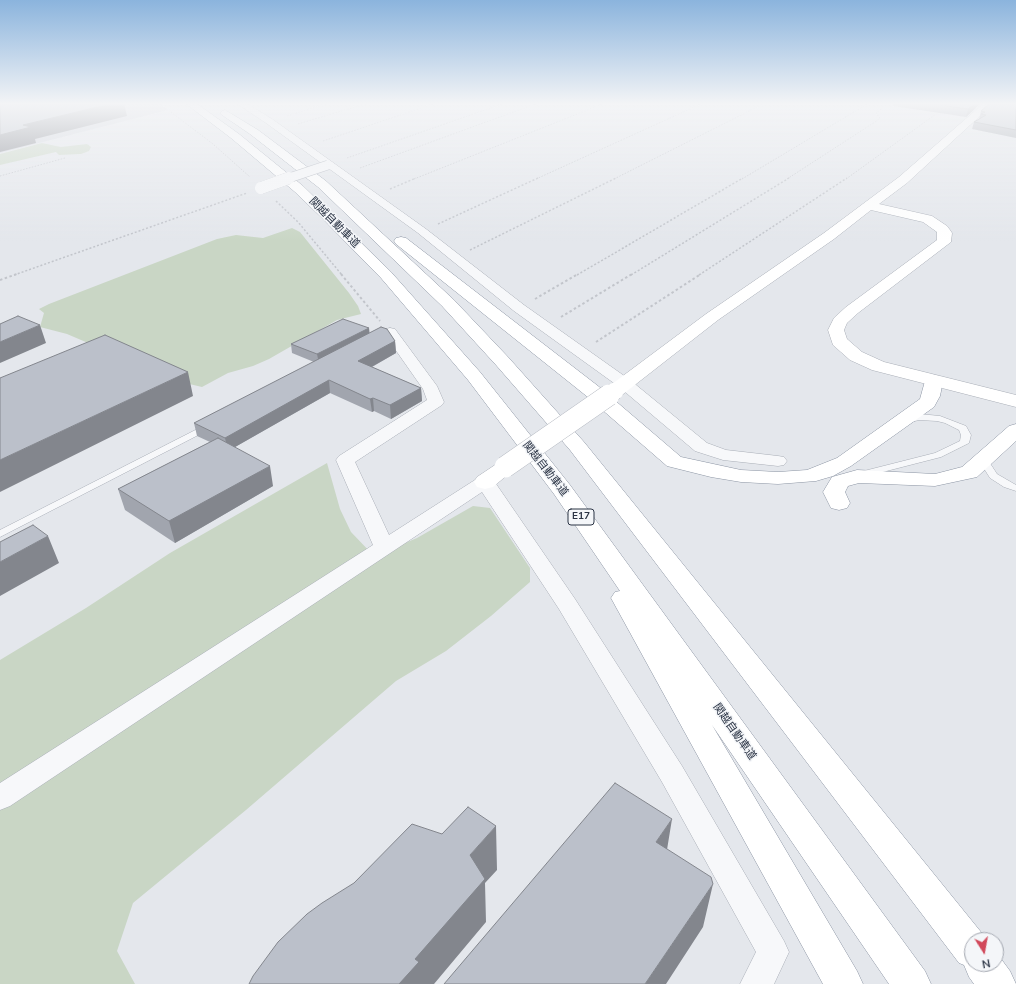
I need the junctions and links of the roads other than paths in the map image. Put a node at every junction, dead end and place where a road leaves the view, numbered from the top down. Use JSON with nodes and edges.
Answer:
{"nodes":[{"id":1,"x":251,"y":149,"type":"edge"},
{"id":2,"x":283,"y":149,"type":"edge"},
{"id":3,"x":305,"y":149,"type":"edge"},
{"id":4,"x":938,"y":149,"type":"edge"},
{"id":5,"x":325,"y":174,"type":"junction"},
{"id":6,"x":262,"y":188,"type":"road end"},
{"id":7,"x":869,"y":206,"type":"junction"},
{"id":8,"x":386,"y":334,"type":"edge"},
{"id":9,"x":934,"y":381,"type":"junction"},
{"id":10,"x":619,"y":387,"type":"junction"},
{"id":11,"x":1016,"y":401,"type":"edge"},
{"id":12,"x":220,"y":420,"type":"edge"},
{"id":13,"x":903,"y":421,"type":"junction"},
{"id":14,"x":1016,"y":430,"type":"edge"},
{"id":15,"x":983,"y":459,"type":"junction"},
{"id":16,"x":778,"y":461,"type":"dead end"},
{"id":17,"x":856,"y":476,"type":"junction"},
{"id":18,"x":485,"y":482,"type":"junction"},
{"id":19,"x":1016,"y":488,"type":"edge"},
{"id":20,"x":562,"y":490,"type":"junction"},
{"id":21,"x":839,"y":503,"type":"dead end"},
{"id":22,"x":0,"y":534,"type":"edge"},
{"id":23,"x":384,"y":547,"type":"junction"},
{"id":24,"x":0,"y":798,"type":"edge"},
{"id":25,"x":964,"y":939,"type":"edge"},
{"id":26,"x":988,"y":972,"type":"edge"},
{"id":27,"x":756,"y":984,"type":"edge"},
{"id":28,"x":844,"y":984,"type":"edge"},
{"id":29,"x":912,"y":984,"type":"edge"},
{"id":30,"x":997,"y":984,"type":"edge"}],
"edges":[{"from":1,"to":20,"type":"main road","name":"関越自動車道","number":"E17"},
{"from":2,"to":5,"type":"main road","name":"関越自動車道"},
{"from":3,"to":5,"type":"street"},
{"from":4,"to":7,"type":"main road"},
{"from":5,"to":6,"type":"street","bridge":true},
{"from":5,"to":10,"type":"street"},
{"from":5,"to":13,"type":"main road"},
{"from":5,"to":25,"type":"main road","name":"関越自動車道"},
{"from":7,"to":9,"type":"main road"},
{"from":7,"to":10,"type":"main road"},
{"from":8,"to":23,"type":"street"},
{"from":9,"to":11,"type":"main road"},
{"from":9,"to":13,"type":"main road"},
{"from":10,"to":16,"type":"street"},
{"from":10,"to":18,"type":"main road","bridge":true},
{"from":12,"to":22,"type":"lane"},
{"from":13,"to":17,"type":"lane"},
{"from":14,"to":15,"type":"main road"},
{"from":15,"to":17,"type":"main road"},
{"from":15,"to":19,"type":"lane"},
{"from":17,"to":21,"type":"main road"},
{"from":18,"to":23,"type":"street"},
{"from":18,"to":27,"type":"street"},
{"from":20,"to":28,"type":"main road"},
{"from":20,"to":29,"type":"main road","name":"関越自動車道","number":"E17"},
{"from":23,"to":24,"type":"street"},
{"from":26,"to":30,"type":"main road"}]}
